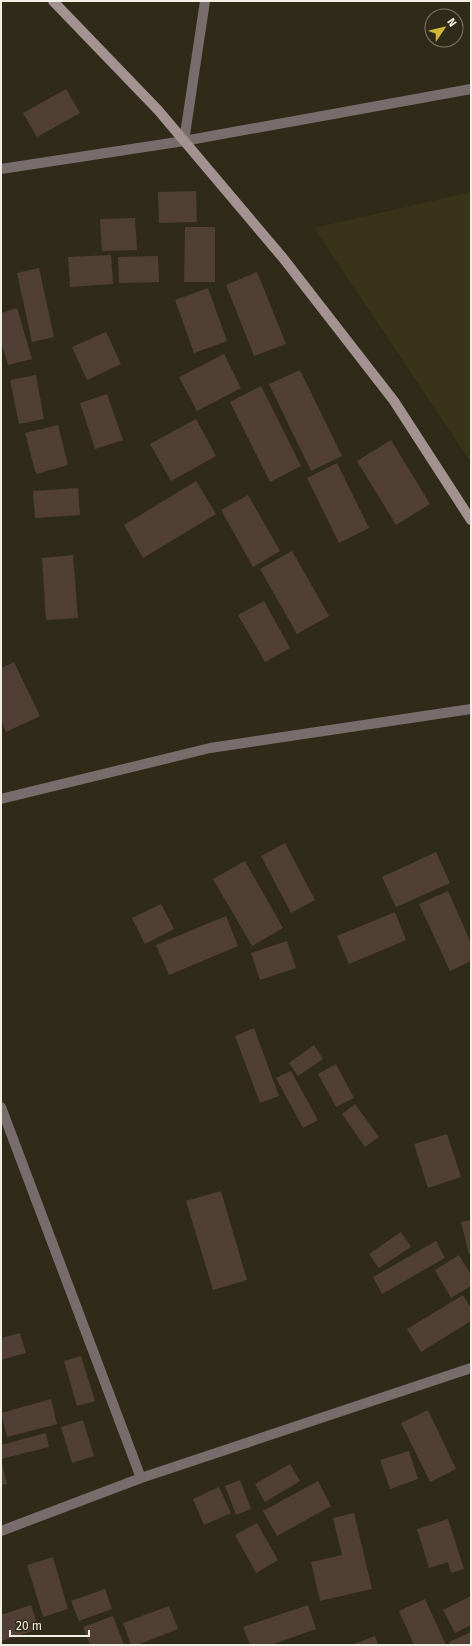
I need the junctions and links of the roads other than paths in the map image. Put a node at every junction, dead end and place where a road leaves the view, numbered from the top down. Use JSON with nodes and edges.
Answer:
{"nodes":[{"id":1,"x":53,"y":1,"type":"edge"},
{"id":2,"x":205,"y":1,"type":"edge"},
{"id":3,"x":471,"y":89,"type":"edge"},
{"id":4,"x":184,"y":141,"type":"junction"},
{"id":5,"x":1,"y":169,"type":"edge"},
{"id":6,"x":471,"y":520,"type":"edge"},
{"id":7,"x":471,"y":709,"type":"edge"},
{"id":8,"x":1,"y":799,"type":"edge"},
{"id":9,"x":1,"y":1107,"type":"edge"},
{"id":10,"x":471,"y":1368,"type":"edge"},
{"id":11,"x":141,"y":1478,"type":"junction"},
{"id":12,"x":1,"y":1531,"type":"edge"}],
"edges":[{"from":1,"to":4,"type":"main road"},
{"from":2,"to":4,"type":"street"},
{"from":3,"to":4,"type":"street"},
{"from":4,"to":5,"type":"street"},
{"from":4,"to":6,"type":"main road"},
{"from":7,"to":8,"type":"street"},
{"from":9,"to":11,"type":"street"},
{"from":10,"to":11,"type":"street"},
{"from":11,"to":12,"type":"street"}]}
